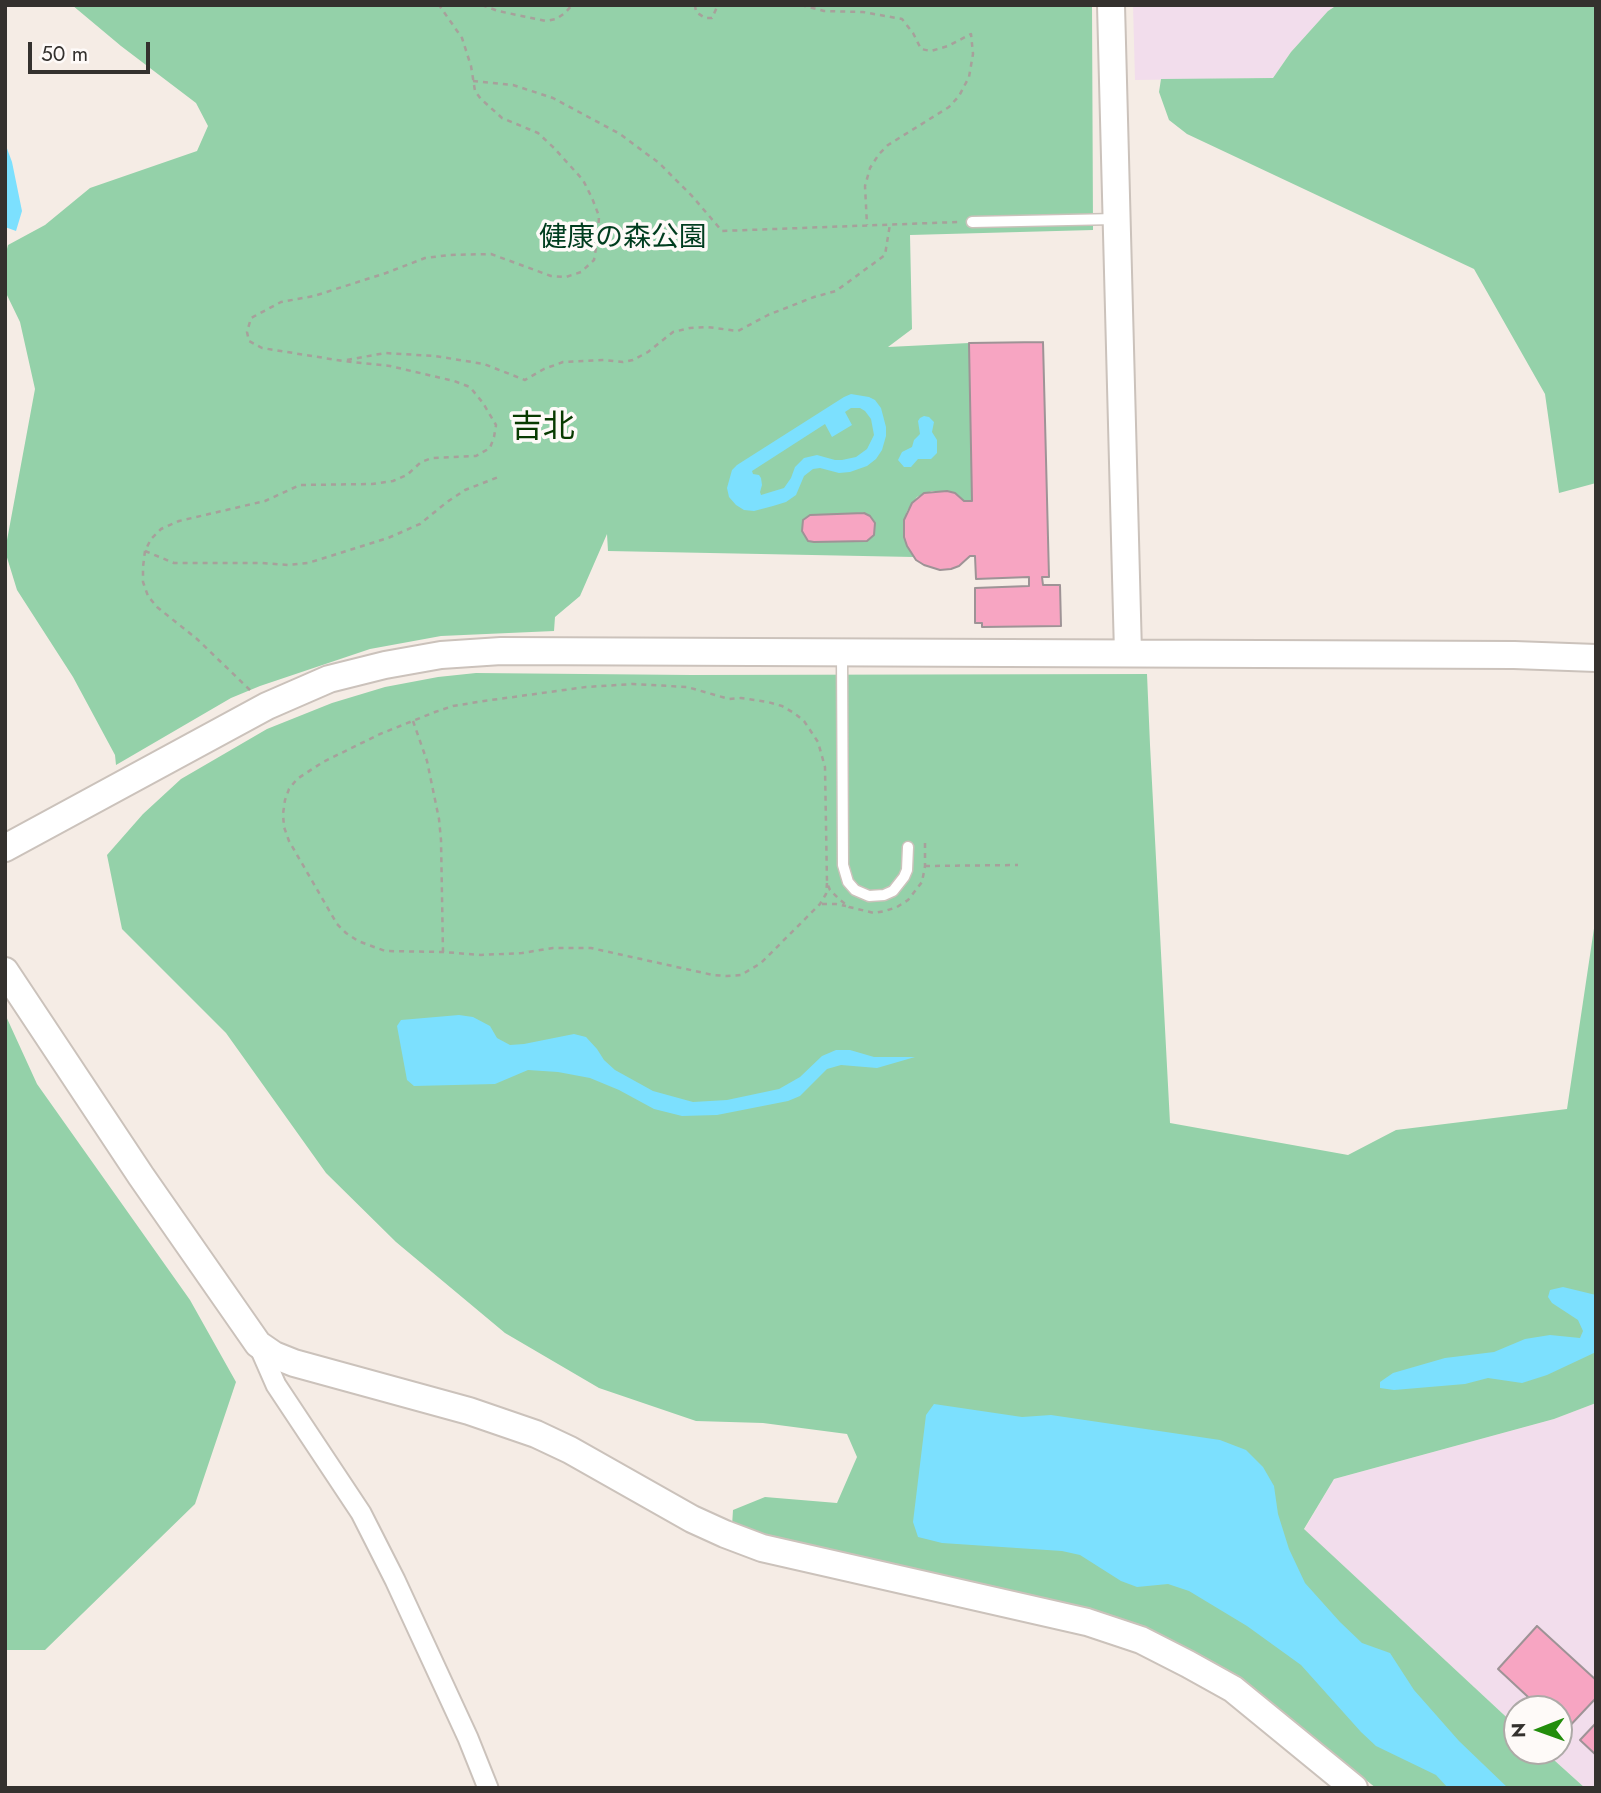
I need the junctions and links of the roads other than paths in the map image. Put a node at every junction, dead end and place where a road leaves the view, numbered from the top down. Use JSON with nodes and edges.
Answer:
{"nodes":[{"id":1,"x":1111,"y":5,"type":"edge"},
{"id":2,"x":1117,"y":219,"type":"junction"},
{"id":3,"x":972,"y":222,"type":"road end"},
{"id":4,"x":842,"y":652,"type":"junction"},
{"id":5,"x":1128,"y":653,"type":"junction"},
{"id":6,"x":1596,"y":658,"type":"edge"},
{"id":7,"x":908,"y":847,"type":"dead end"},
{"id":8,"x":5,"y":848,"type":"edge"},
{"id":9,"x":5,"y":971,"type":"edge"},
{"id":10,"x":258,"y":1344,"type":"junction"},
{"id":11,"x":488,"y":1788,"type":"edge"},
{"id":12,"x":1354,"y":1788,"type":"edge"}],
"edges":[{"from":1,"to":2,"type":"street"},
{"from":2,"to":3,"type":"lane"},
{"from":2,"to":5,"type":"street"},
{"from":4,"to":5,"type":"street"},
{"from":4,"to":7,"type":"lane"},
{"from":4,"to":8,"type":"street"},
{"from":5,"to":6,"type":"street"},
{"from":9,"to":10,"type":"street"},
{"from":10,"to":11,"type":"street"},
{"from":10,"to":12,"type":"street"}]}
